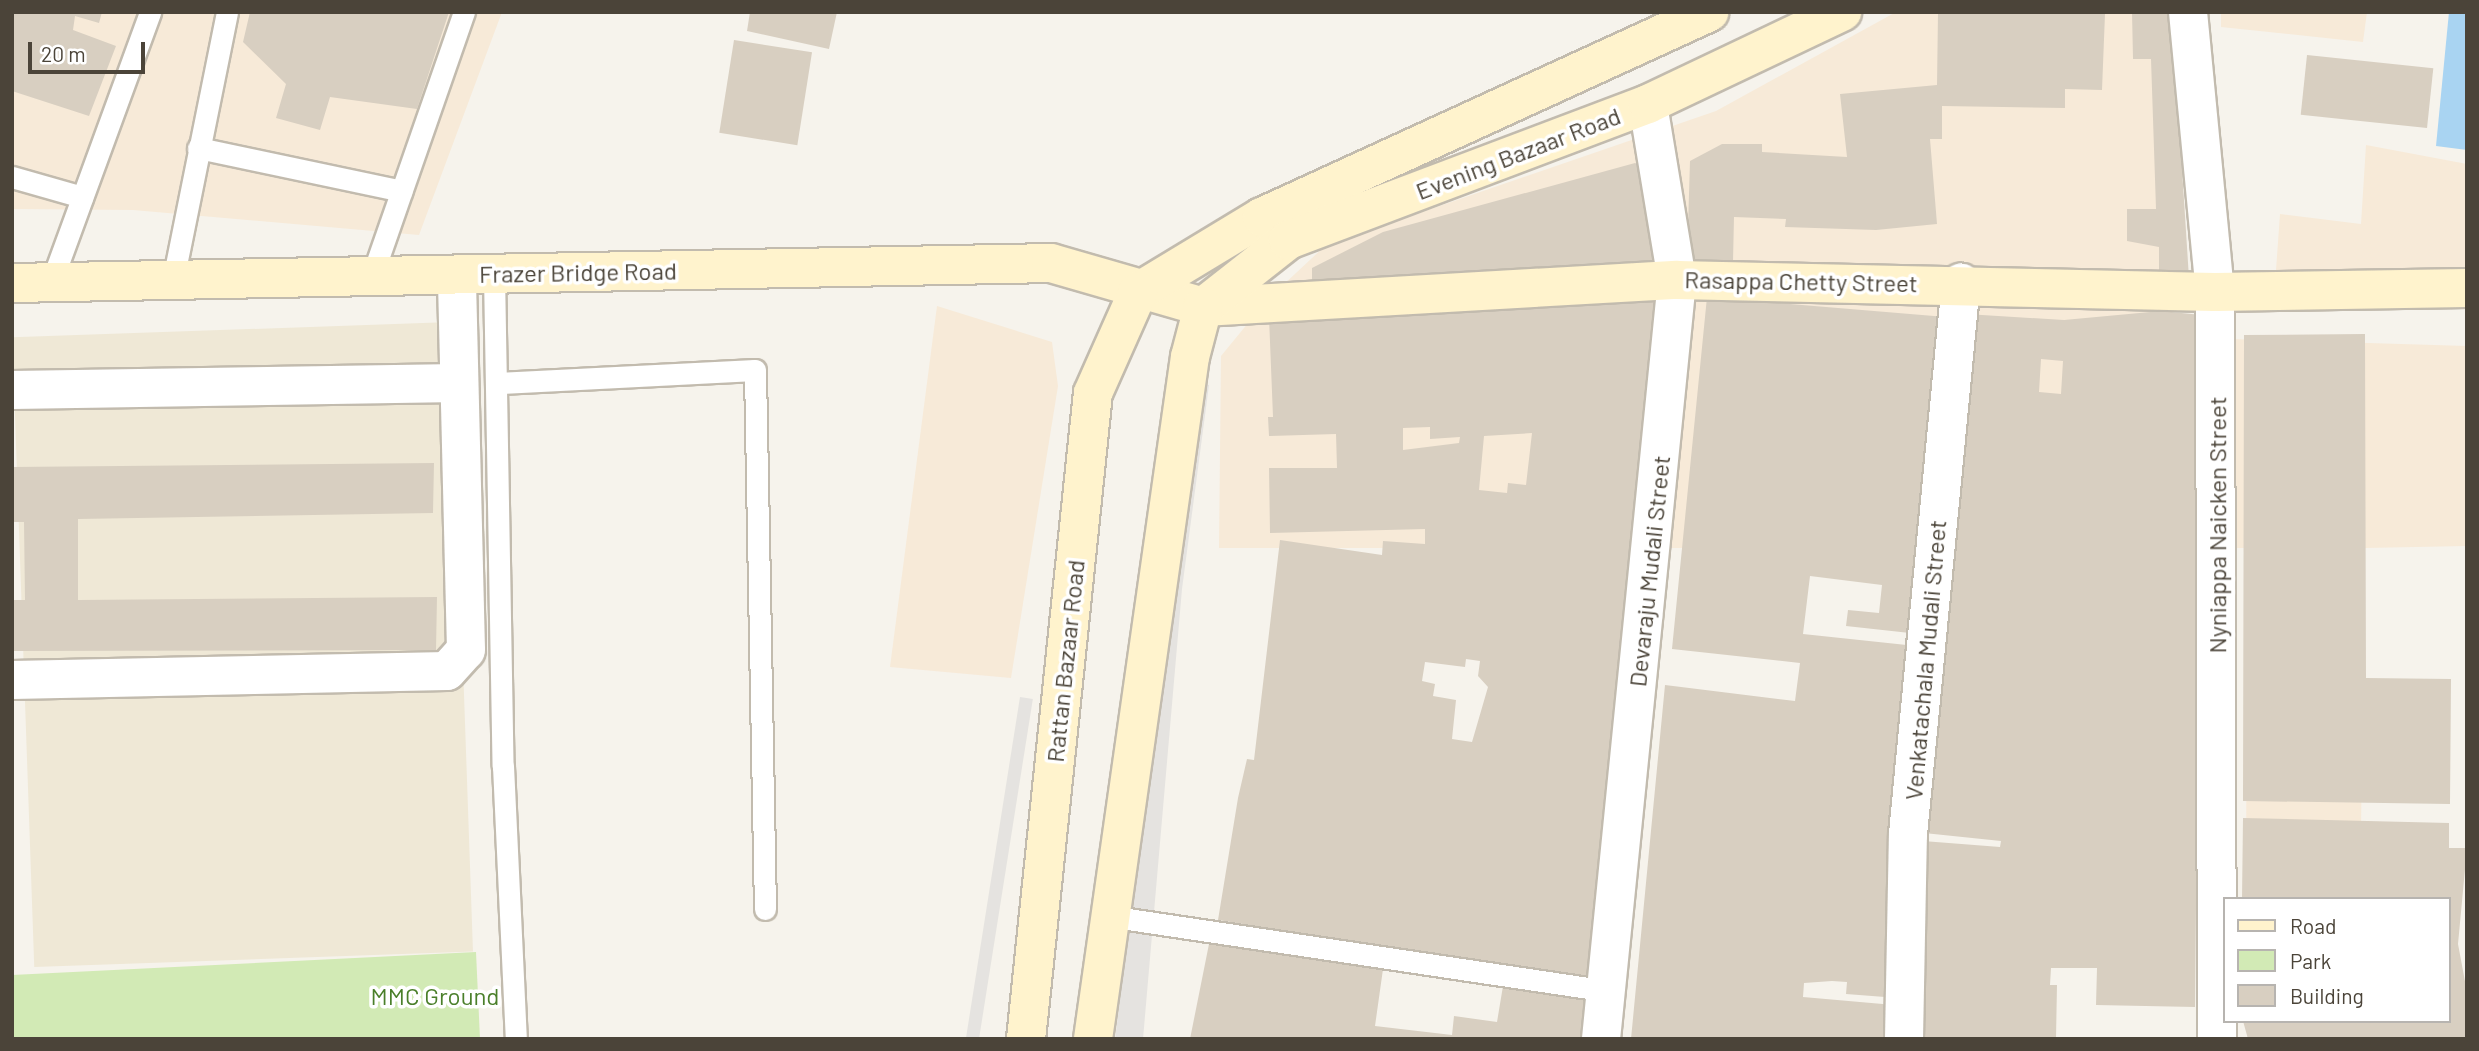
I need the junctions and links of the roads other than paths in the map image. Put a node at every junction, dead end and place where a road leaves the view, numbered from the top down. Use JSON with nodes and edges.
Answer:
{"nodes":[{"id":1,"x":150,"y":12,"type":"edge"},
{"id":2,"x":227,"y":12,"type":"edge"},
{"id":3,"x":464,"y":12,"type":"edge"},
{"id":4,"x":1709,"y":12,"type":"edge"},
{"id":5,"x":1842,"y":12,"type":"edge"},
{"id":6,"x":2188,"y":12,"type":"edge"},
{"id":7,"x":1648,"y":104,"type":"junction"},
{"id":8,"x":198,"y":148,"type":"junction"},
{"id":9,"x":12,"y":177,"type":"edge"},
{"id":10,"x":402,"y":191,"type":"junction"},
{"id":11,"x":82,"y":197,"type":"junction"},
{"id":12,"x":475,"y":274,"type":"junction"},
{"id":13,"x":372,"y":276,"type":"junction"},
{"id":14,"x":173,"y":280,"type":"junction"},
{"id":15,"x":1678,"y":280,"type":"junction"},
{"id":16,"x":12,"y":283,"type":"edge"},
{"id":17,"x":51,"y":283,"type":"junction"},
{"id":18,"x":1961,"y":283,"type":"junction"},
{"id":19,"x":2467,"y":288,"type":"edge"},
{"id":20,"x":1138,"y":292,"type":"junction"},
{"id":21,"x":2216,"y":292,"type":"junction"},
{"id":22,"x":1203,"y":307,"type":"junction"},
{"id":23,"x":459,"y":383,"type":"junction"},
{"id":24,"x":499,"y":383,"type":"junction"},
{"id":25,"x":12,"y":390,"type":"edge"},
{"id":26,"x":12,"y":680,"type":"edge"},
{"id":27,"x":765,"y":909,"type":"dead end"},
{"id":28,"x":1108,"y":916,"type":"junction"},
{"id":29,"x":1608,"y":991,"type":"junction"},
{"id":30,"x":516,"y":1039,"type":"edge"},
{"id":31,"x":1026,"y":1039,"type":"edge"},
{"id":32,"x":1093,"y":1039,"type":"edge"},
{"id":33,"x":1601,"y":1039,"type":"edge"},
{"id":34,"x":1904,"y":1039,"type":"edge"},
{"id":35,"x":2217,"y":1039,"type":"edge"}],
"edges":[{"from":1,"to":11,"type":"lane"},
{"from":2,"to":8,"type":"lane"},
{"from":3,"to":10,"type":"lane"},
{"from":4,"to":20,"type":"main road","name":"Evening Bazaar Road"},
{"from":5,"to":7,"type":"main road","name":"Evening Bazaar Road"},
{"from":6,"to":21,"type":"street","name":"Nyniappa Naicken Street"},
{"from":7,"to":15,"type":"street","name":"Devaraju Mudali Street"},
{"from":7,"to":22,"type":"main road","name":"Evening Bazaar Road"},
{"from":8,"to":10,"type":"lane"},
{"from":8,"to":14,"type":"lane"},
{"from":9,"to":11,"type":"lane"},
{"from":10,"to":13,"type":"lane"},
{"from":11,"to":17,"type":"lane"},
{"from":12,"to":13,"type":"main road","name":"Frazer Bridge Road"},
{"from":12,"to":20,"type":"main road","name":"Frazer Bridge Road"},
{"from":12,"to":23,"type":"street"},
{"from":12,"to":24,"type":"lane"},
{"from":13,"to":14,"type":"main road","name":"Frazer Bridge Road"},
{"from":14,"to":17,"type":"main road","name":"Frazer Bridge Road"},
{"from":15,"to":18,"type":"main road","name":"Rasappa Chetty Street"},
{"from":15,"to":22,"type":"main road","name":"Rasappa Chetty Street"},
{"from":15,"to":29,"type":"street","name":"Devaraju Mudali Street"},
{"from":16,"to":17,"type":"main road","name":"Frazer Bridge Road"},
{"from":18,"to":21,"type":"main road","name":"Rasappa Chetty Street"},
{"from":18,"to":34,"type":"street","name":"Venkatachala Mudali Street"},
{"from":19,"to":21,"type":"main road","name":"Rasappa Chetty Street"},
{"from":20,"to":22,"type":"main road","name":"Rasappa Chetty Street"},
{"from":20,"to":31,"type":"main road","name":"Rattan Bazaar Road"},
{"from":21,"to":35,"type":"street","name":"Nyniappa Naicken Street"},
{"from":22,"to":28,"type":"main road"},
{"from":23,"to":25,"type":"street"},
{"from":23,"to":26,"type":"street"},
{"from":24,"to":27,"type":"lane"},
{"from":24,"to":30,"type":"lane"},
{"from":28,"to":29,"type":"lane"},
{"from":28,"to":32,"type":"main road"},
{"from":29,"to":33,"type":"street","name":"Devaraju Mudali Street"}]}
